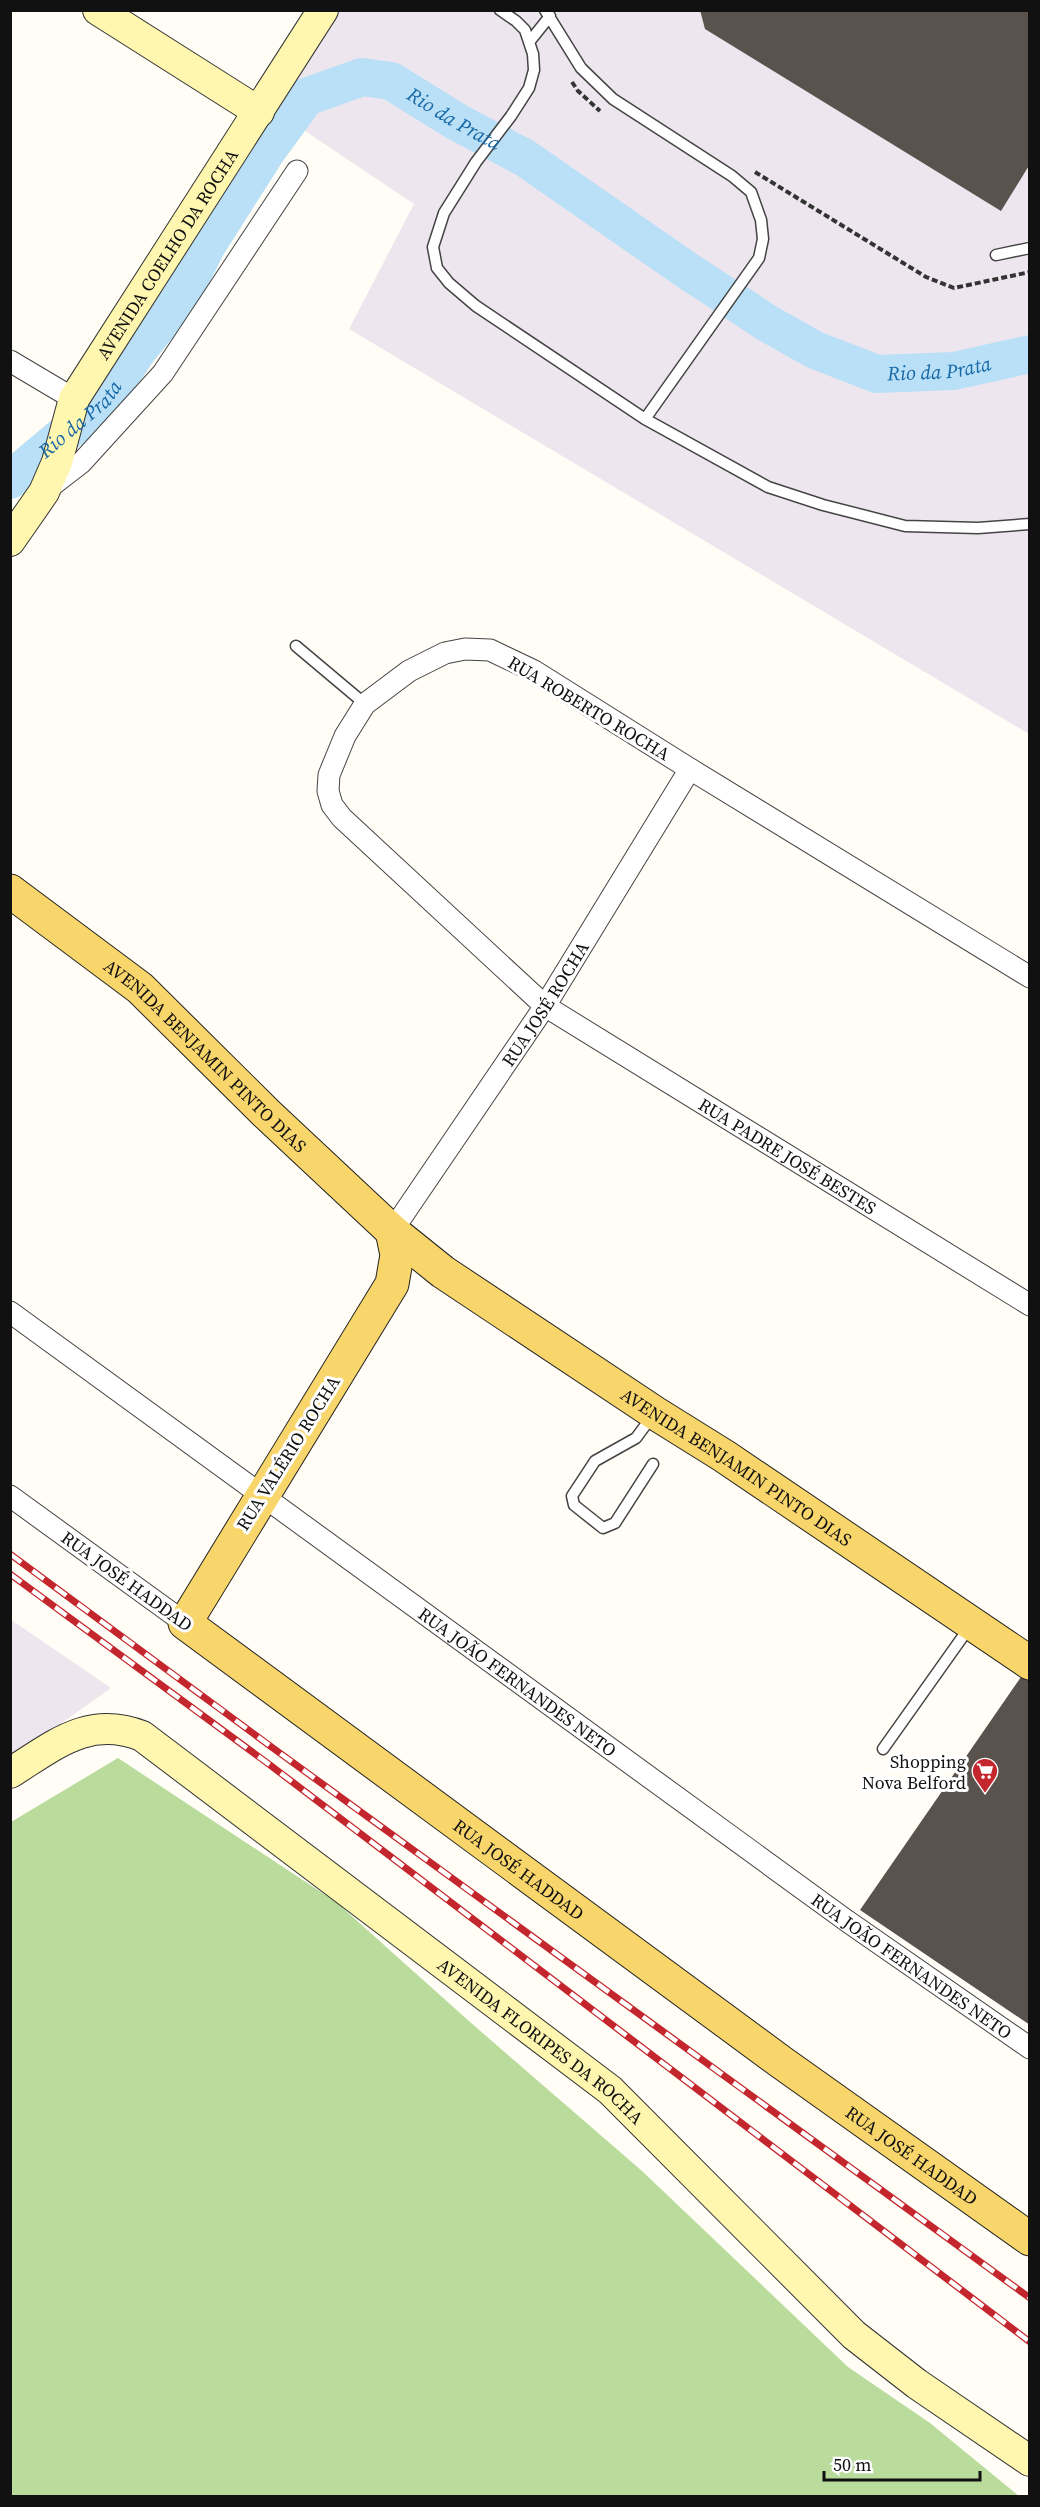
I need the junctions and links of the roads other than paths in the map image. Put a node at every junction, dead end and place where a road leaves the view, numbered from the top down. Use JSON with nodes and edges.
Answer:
{"nodes":[{"id":1,"x":98,"y":10,"type":"edge"},
{"id":2,"x":323,"y":10,"type":"edge"},
{"id":3,"x":500,"y":10,"type":"edge"},
{"id":4,"x":547,"y":13,"type":"edge"},
{"id":5,"x":530,"y":41,"type":"junction"},
{"id":6,"x":258,"y":112,"type":"junction"},
{"id":7,"x":297,"y":171,"type":"dead end"},
{"id":8,"x":1029,"y":248,"type":"edge"},
{"id":9,"x":996,"y":255,"type":"dead end"},
{"id":10,"x":10,"y":361,"type":"edge"},
{"id":11,"x":72,"y":404,"type":"junction"},
{"id":12,"x":645,"y":418,"type":"junction"},
{"id":13,"x":29,"y":507,"type":"edge"},
{"id":14,"x":1029,"y":524,"type":"edge"},
{"id":15,"x":10,"y":541,"type":"edge"},
{"id":16,"x":296,"y":646,"type":"dead end"},
{"id":17,"x":365,"y":704,"type":"junction"},
{"id":18,"x":690,"y":769,"type":"junction"},
{"id":19,"x":10,"y":891,"type":"edge"},
{"id":20,"x":1029,"y":977,"type":"edge"},
{"id":21,"x":545,"y":1006,"type":"junction"},
{"id":22,"x":392,"y":1231,"type":"junction"},
{"id":23,"x":443,"y":1272,"type":"junction"},
{"id":24,"x":392,"y":1284,"type":"junction"},
{"id":25,"x":1029,"y":1305,"type":"edge"},
{"id":26,"x":10,"y":1312,"type":"edge"},
{"id":27,"x":655,"y":1413,"type":"junction"},
{"id":28,"x":653,"y":1464,"type":"dead end"},
{"id":29,"x":10,"y":1496,"type":"edge"},
{"id":30,"x":262,"y":1496,"type":"junction"},
{"id":31,"x":185,"y":1623,"type":"junction"},
{"id":32,"x":973,"y":1623,"type":"junction"},
{"id":33,"x":1029,"y":1663,"type":"edge"},
{"id":34,"x":883,"y":1749,"type":"dead end"},
{"id":35,"x":10,"y":1773,"type":"edge"},
{"id":36,"x":1029,"y":2048,"type":"edge"},
{"id":37,"x":1029,"y":2239,"type":"edge"},
{"id":38,"x":1029,"y":2461,"type":"edge"}],
"edges":[{"from":1,"to":6,"type":"street"},
{"from":2,"to":6,"type":"street","name":"AVENIDA COELHO DA ROCHA"},
{"from":3,"to":5,"type":"lane"},
{"from":4,"to":5,"type":"lane"},
{"from":4,"to":12,"type":"lane"},
{"from":5,"to":12,"type":"lane"},
{"from":6,"to":11,"type":"street","name":"AVENIDA COELHO DA ROCHA"},
{"from":7,"to":13,"type":"street"},
{"from":8,"to":9,"type":"lane"},
{"from":10,"to":11,"type":"street"},
{"from":11,"to":13,"type":"street","name":"AVENIDA COELHO DA ROCHA"},
{"from":12,"to":14,"type":"lane"},
{"from":13,"to":15,"type":"street","name":"AVENIDA COELHO DA ROCHA"},
{"from":16,"to":17,"type":"lane"},
{"from":17,"to":18,"type":"street","name":"RUA ROBERTO ROCHA"},
{"from":17,"to":21,"type":"street","name":"RUA ROBERTO ROCHA"},
{"from":18,"to":20,"type":"street","name":"RUA ROBERTO ROCHA"},
{"from":18,"to":21,"type":"street","name":"RUA JOSÉ ROCHA"},
{"from":19,"to":22,"type":"main road","name":"AVENIDA BENJAMIN PINTO DIAS"},
{"from":21,"to":22,"type":"street","name":"RUA JOSÉ ROCHA"},
{"from":21,"to":25,"type":"street","name":"RUA PADRE JOSÉ BESTES"},
{"from":22,"to":23,"type":"main road","name":"AVENIDA BENJAMIN PINTO DIAS"},
{"from":22,"to":24,"type":"main road"},
{"from":23,"to":24,"type":"main road"},
{"from":23,"to":27,"type":"main road","name":"AVENIDA BENJAMIN PINTO DIAS"},
{"from":24,"to":30,"type":"main road","name":"RUA VALÉRIO ROCHA"},
{"from":26,"to":30,"type":"street","name":"RUA JOÃO FERNANDES NETO"},
{"from":27,"to":28,"type":"lane"},
{"from":27,"to":32,"type":"main road","name":"AVENIDA BENJAMIN PINTO DIAS"},
{"from":29,"to":31,"type":"street","name":"RUA JOSÉ HADDAD"},
{"from":30,"to":31,"type":"main road","name":"RUA VALÉRIO ROCHA"},
{"from":30,"to":36,"type":"street","name":"RUA JOÃO FERNANDES NETO"},
{"from":31,"to":37,"type":"main road","name":"RUA JOSÉ HADDAD"},
{"from":32,"to":33,"type":"main road","name":"AVENIDA BENJAMIN PINTO DIAS"},
{"from":32,"to":34,"type":"lane"},
{"from":35,"to":38,"type":"street","name":"AVENIDA FLORIPES DA ROCHA"}]}
